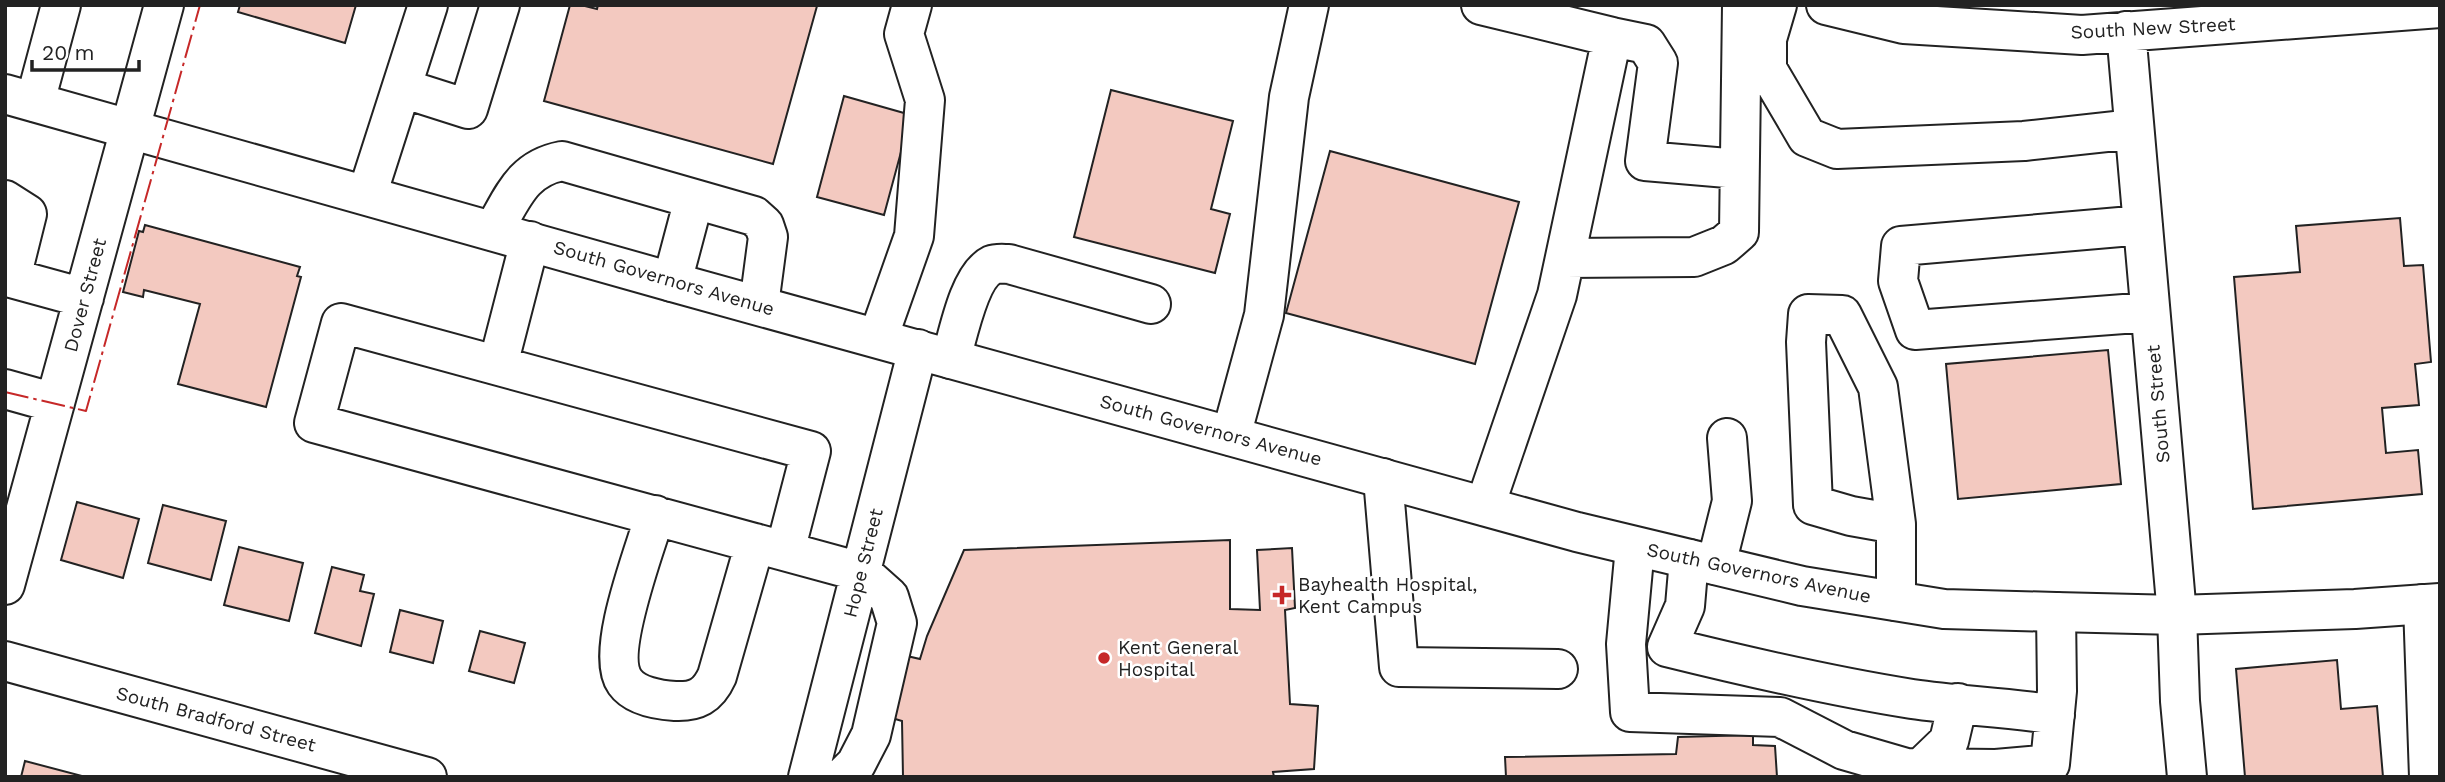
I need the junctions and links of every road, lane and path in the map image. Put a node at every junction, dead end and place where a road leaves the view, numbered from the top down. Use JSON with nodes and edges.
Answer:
{"nodes":[{"id":1,"x":61,"y":5,"type":"edge"},
{"id":2,"x":164,"y":5,"type":"edge"},
{"id":3,"x":428,"y":5,"type":"edge"},
{"id":4,"x":500,"y":5,"type":"edge"},
{"id":5,"x":912,"y":5,"type":"edge"},
{"id":6,"x":1309,"y":5,"type":"edge"},
{"id":7,"x":1481,"y":5,"type":"edge"},
{"id":8,"x":1742,"y":5,"type":"edge"},
{"id":9,"x":1777,"y":5,"type":"edge"},
{"id":10,"x":1826,"y":5,"type":"edge"},
{"id":11,"x":2440,"y":8,"type":"edge"},
{"id":12,"x":2142,"y":22,"type":"edge"},
{"id":13,"x":1612,"y":37,"type":"junction"},
{"id":14,"x":402,"y":88,"type":"junction"},
{"id":15,"x":20,"y":98,"type":"edge"},
{"id":16,"x":130,"y":130,"type":"junction"},
{"id":17,"x":2134,"y":130,"type":"junction"},
{"id":18,"x":1739,"y":169,"type":"junction"},
{"id":19,"x":367,"y":195,"type":"junction"},
{"id":20,"x":694,"y":199,"type":"junction"},
{"id":21,"x":5,"y":200,"type":"edge"},
{"id":22,"x":2143,"y":225,"type":"junction"},
{"id":23,"x":493,"y":231,"type":"junction"},
{"id":24,"x":530,"y":241,"type":"junction"},
{"id":25,"x":1565,"y":258,"type":"junction"},
{"id":26,"x":672,"y":282,"type":"junction"},
{"id":27,"x":84,"y":298,"type":"junction"},
{"id":28,"x":1151,"y":304,"type":"dead end"},
{"id":29,"x":759,"y":305,"type":"junction"},
{"id":30,"x":2150,"y":312,"type":"junction"},
{"id":31,"x":878,"y":338,"type":"junction"},
{"id":32,"x":935,"y":354,"type":"junction"},
{"id":33,"x":498,"y":365,"type":"junction"},
{"id":34,"x":5,"y":389,"type":"edge"},
{"id":35,"x":55,"y":403,"type":"junction"},
{"id":36,"x":1231,"y":436,"type":"junction"},
{"id":37,"x":1727,"y":438,"type":"dead end"},
{"id":38,"x":1383,"y":478,"type":"junction"},
{"id":39,"x":1485,"y":506,"type":"junction"},
{"id":40,"x":655,"y":515,"type":"junction"},
{"id":41,"x":1896,"y":524,"type":"junction"},
{"id":42,"x":770,"y":547,"type":"junction"},
{"id":43,"x":1635,"y":547,"type":"junction"},
{"id":44,"x":1702,"y":562,"type":"junction"},
{"id":45,"x":861,"y":572,"type":"junction"},
{"id":46,"x":5,"y":585,"type":"edge"},
{"id":47,"x":1896,"y":601,"type":"junction"},
{"id":48,"x":2431,"y":603,"type":"edge"},
{"id":49,"x":2056,"y":612,"type":"junction"},
{"id":50,"x":2176,"y":615,"type":"junction"},
{"id":51,"x":5,"y":661,"type":"edge"},
{"id":52,"x":1559,"y":669,"type":"dead end"},
{"id":53,"x":1958,"y":703,"type":"junction"},
{"id":54,"x":2055,"y":715,"type":"junction"},
{"id":55,"x":1921,"y":768,"type":"junction"},
{"id":56,"x":427,"y":777,"type":"edge"},
{"id":57,"x":808,"y":777,"type":"edge"},
{"id":58,"x":844,"y":777,"type":"edge"},
{"id":59,"x":2187,"y":777,"type":"edge"},
{"id":60,"x":2429,"y":777,"type":"edge"}],
"edges":[{"from":1,"to":15,"type":"street"},
{"from":2,"to":16,"type":"street","name":"Dover Street"},
{"from":3,"to":14,"type":"street"},
{"from":4,"to":14,"type":"street"},
{"from":5,"to":31,"type":"street"},
{"from":6,"to":36,"type":"street"},
{"from":7,"to":13,"type":"street"},
{"from":8,"to":18,"type":"street"},
{"from":9,"to":17,"type":"street"},
{"from":10,"to":12,"type":"street","name":"South New Street"},
{"from":11,"to":12,"type":"street","name":"South New Street"},
{"from":12,"to":17,"type":"street","name":"South Street"},
{"from":13,"to":18,"type":"street"},
{"from":13,"to":25,"type":"street"},
{"from":14,"to":19,"type":"street"},
{"from":15,"to":16,"type":"street","name":"South Governors Avenue"},
{"from":16,"to":19,"type":"street","name":"South Governors Avenue"},
{"from":16,"to":27,"type":"street","name":"Dover Street"},
{"from":17,"to":22,"type":"street","name":"South Street"},
{"from":18,"to":25,"type":"street"},
{"from":19,"to":23,"type":"street","name":"South Governors Avenue"},
{"from":20,"to":23,"type":"street"},
{"from":20,"to":26,"type":"street"},
{"from":20,"to":29,"type":"street"},
{"from":21,"to":27,"type":"street"},
{"from":22,"to":30,"type":"street","name":"South Street"},
{"from":22,"to":30,"type":"street"},
{"from":23,"to":24,"type":"street","name":"South Governors Avenue"},
{"from":24,"to":26,"type":"street","name":"South Governors Avenue"},
{"from":24,"to":33,"type":"street"},
{"from":25,"to":39,"type":"street"},
{"from":26,"to":29,"type":"street","name":"South Governors Avenue"},
{"from":27,"to":35,"type":"street","name":"Dover Street"},
{"from":28,"to":32,"type":"street","name":"Hope Street"},
{"from":29,"to":31,"type":"street","name":"South Governors Avenue"},
{"from":30,"to":50,"type":"street","name":"South Street"},
{"from":31,"to":32,"type":"street","name":"South Governors Avenue"},
{"from":32,"to":36,"type":"street","name":"South Governors Avenue"},
{"from":32,"to":45,"type":"street","name":"Hope Street"},
{"from":33,"to":40,"type":"street"},
{"from":33,"to":42,"type":"street"},
{"from":34,"to":35,"type":"street"},
{"from":35,"to":46,"type":"street","name":"Dover Street"},
{"from":36,"to":38,"type":"street","name":"South Governors Avenue"},
{"from":37,"to":44,"type":"street"},
{"from":38,"to":39,"type":"street","name":"South Governors Avenue"},
{"from":38,"to":52,"type":"street"},
{"from":39,"to":43,"type":"street","name":"South Governors Avenue"},
{"from":40,"to":42,"type":"street"},
{"from":40,"to":42,"type":"street"},
{"from":41,"to":41,"type":"street"},
{"from":41,"to":47,"type":"street"},
{"from":42,"to":45,"type":"street"},
{"from":43,"to":44,"type":"street","name":"South Governors Avenue"},
{"from":43,"to":55,"type":"street"},
{"from":44,"to":47,"type":"street","name":"South Governors Avenue"},
{"from":44,"to":53,"type":"street"},
{"from":45,"to":57,"type":"street","name":"Hope Street"},
{"from":45,"to":58,"type":"street"},
{"from":47,"to":49,"type":"street","name":"South Governors Avenue"},
{"from":48,"to":50,"type":"street","name":"South Governors Avenue"},
{"from":48,"to":60,"type":"street"},
{"from":49,"to":50,"type":"street","name":"South Governors Avenue"},
{"from":49,"to":54,"type":"street"},
{"from":50,"to":59,"type":"street","name":"South Street"},
{"from":51,"to":56,"type":"street","name":"South Bradford Street"},
{"from":53,"to":54,"type":"street"},
{"from":53,"to":55,"type":"street"},
{"from":54,"to":55,"type":"street"}]}
